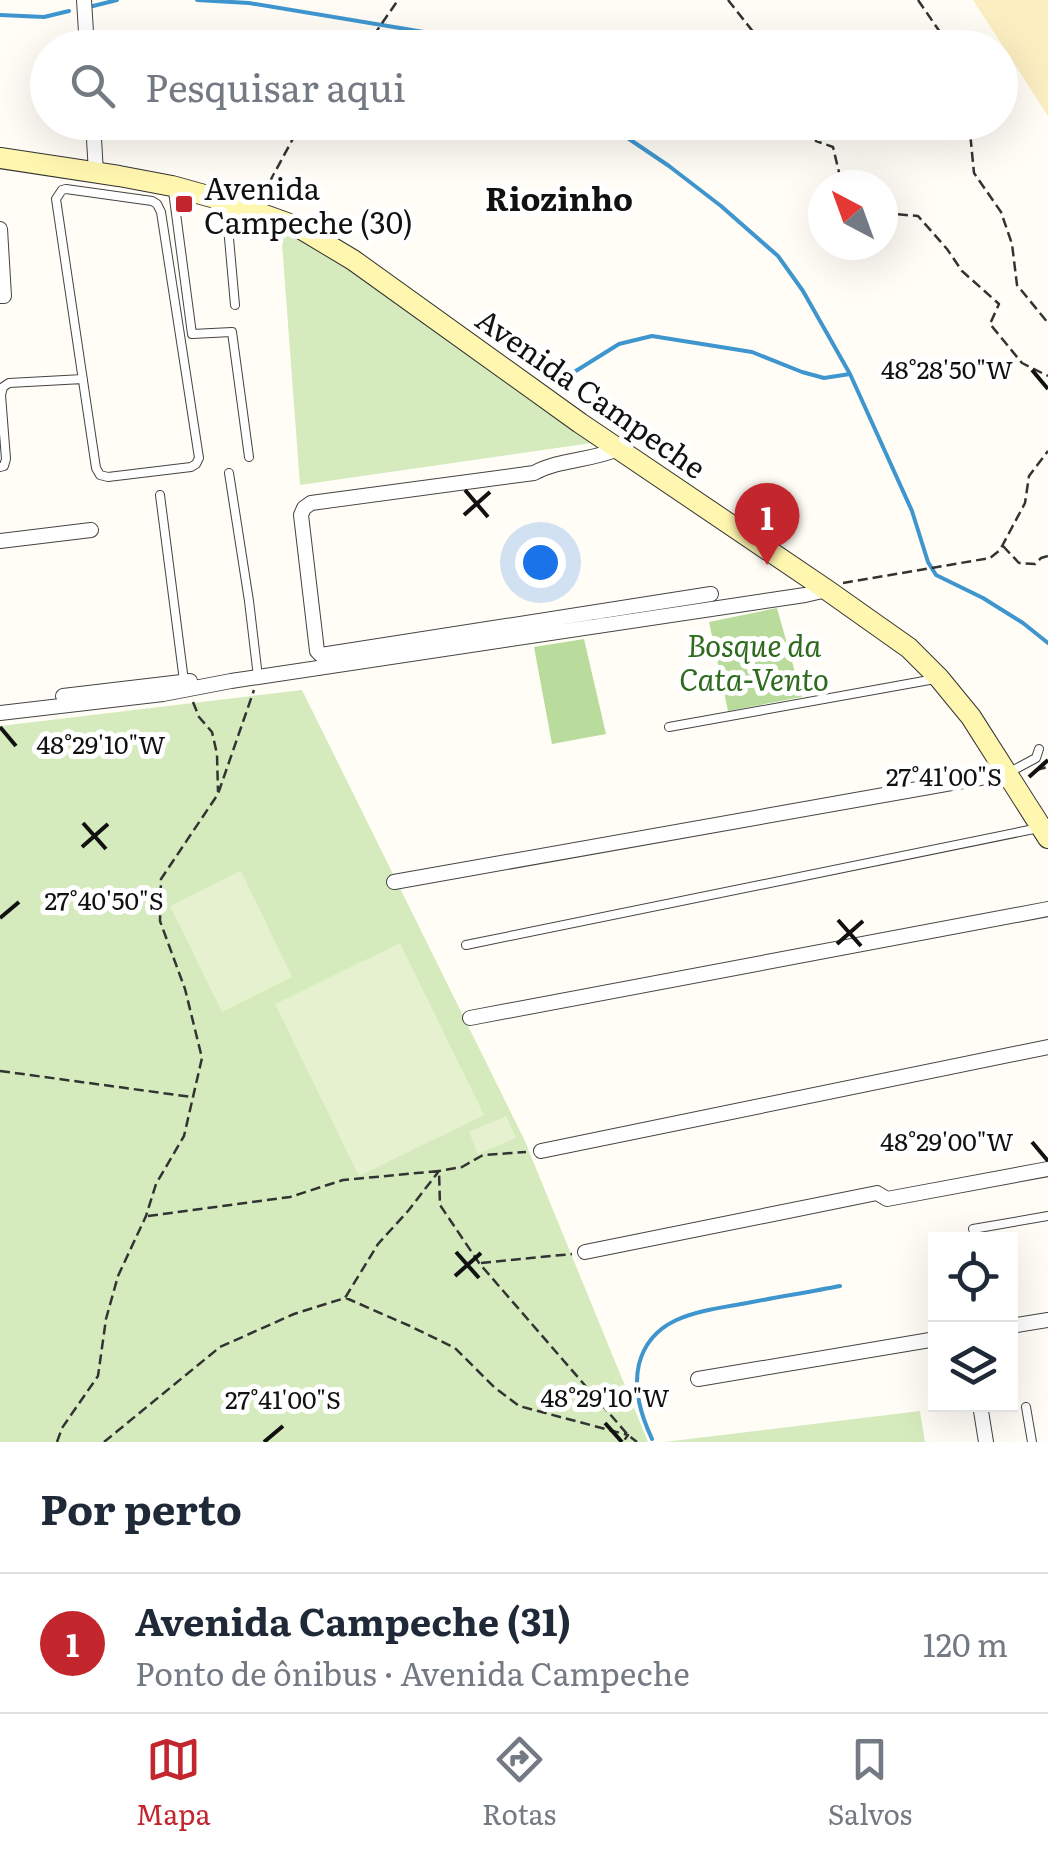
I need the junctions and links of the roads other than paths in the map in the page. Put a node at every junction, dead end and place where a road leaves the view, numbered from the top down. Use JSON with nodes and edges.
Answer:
{"nodes":[{"id":1,"x":84,"y":0,"type":"edge"},
{"id":2,"x":86,"y":30,"type":"edge"},
{"id":3,"x":95,"y":140,"type":"edge"},
{"id":4,"x":0,"y":158,"type":"edge"},
{"id":5,"x":103,"y":180,"type":"junction"},
{"id":6,"x":172,"y":186,"type":"junction"},
{"id":7,"x":226,"y":201,"type":"junction"},
{"id":8,"x":0,"y":230,"type":"edge"},
{"id":9,"x":0,"y":296,"type":"edge"},
{"id":10,"x":235,"y":305,"type":"dead end"},
{"id":11,"x":83,"y":379,"type":"junction"},
{"id":12,"x":618,"y":448,"type":"junction"},
{"id":13,"x":249,"y":457,"type":"dead end"},
{"id":14,"x":0,"y":467,"type":"edge"},
{"id":15,"x":230,"y":472,"type":"dead end"},
{"id":16,"x":160,"y":495,"type":"dead end"},
{"id":17,"x":91,"y":530,"type":"dead end"},
{"id":18,"x":0,"y":540,"type":"edge"},
{"id":19,"x":827,"y":590,"type":"junction"},
{"id":20,"x":711,"y":594,"type":"dead end"},
{"id":21,"x":450,"y":642,"type":"junction"},
{"id":22,"x":258,"y":677,"type":"junction"},
{"id":23,"x":939,"y":678,"type":"junction"},
{"id":24,"x":185,"y":686,"type":"junction"},
{"id":25,"x":48,"y":702,"type":"junction"},
{"id":26,"x":0,"y":705,"type":"edge"},
{"id":27,"x":0,"y":713,"type":"edge"},
{"id":28,"x":668,"y":727,"type":"dead end"},
{"id":29,"x":1039,"y":749,"type":"dead end"},
{"id":30,"x":1008,"y":773,"type":"junction"},
{"id":31,"x":1045,"y":832,"type":"edge"},
{"id":32,"x":394,"y":882,"type":"dead end"},
{"id":33,"x":1048,"y":909,"type":"edge"},
{"id":34,"x":466,"y":945,"type":"dead end"},
{"id":35,"x":470,"y":1018,"type":"dead end"},
{"id":36,"x":1048,"y":1047,"type":"edge"},
{"id":37,"x":540,"y":1151,"type":"road end"},
{"id":38,"x":1048,"y":1169,"type":"edge"},
{"id":39,"x":1048,"y":1216,"type":"edge"},
{"id":40,"x":972,"y":1230,"type":"dead end"},
{"id":41,"x":584,"y":1252,"type":"road end"},
{"id":42,"x":1048,"y":1320,"type":"edge"},
{"id":43,"x":1018,"y":1325,"type":"edge"},
{"id":44,"x":928,"y":1340,"type":"edge"},
{"id":45,"x":698,"y":1379,"type":"dead end"},
{"id":46,"x":1026,"y":1406,"type":"dead end"},
{"id":47,"x":980,"y":1412,"type":"edge"},
{"id":48,"x":986,"y":1442,"type":"edge"},
{"id":49,"x":1032,"y":1442,"type":"edge"}],
"edges":[{"from":1,"to":2,"type":"street"},
{"from":3,"to":5,"type":"street"},
{"from":4,"to":5,"type":"main road","name":"Avenida Campeche"},
{"from":5,"to":6,"type":"main road","name":"Avenida Campeche"},
{"from":5,"to":11,"type":"lane"},
{"from":5,"to":11,"type":"lane"},
{"from":6,"to":7,"type":"main road","name":"Avenida Campeche"},
{"from":6,"to":13,"type":"lane"},
{"from":7,"to":10,"type":"lane"},
{"from":7,"to":12,"type":"main road","name":"Avenida Campeche"},
{"from":8,"to":9,"type":"street"},
{"from":11,"to":14,"type":"lane"},
{"from":12,"to":19,"type":"main road","name":"Avenida Campeche"},
{"from":12,"to":21,"type":"street"},
{"from":15,"to":22,"type":"lane"},
{"from":16,"to":24,"type":"lane"},
{"from":17,"to":18,"type":"street"},
{"from":19,"to":21,"type":"street"},
{"from":19,"to":23,"type":"main road","name":"Avenida Campeche"},
{"from":20,"to":21,"type":"street"},
{"from":21,"to":22,"type":"street"},
{"from":22,"to":24,"type":"street"},
{"from":23,"to":28,"type":"lane"},
{"from":23,"to":30,"type":"main road","name":"Avenida Campeche"},
{"from":24,"to":25,"type":"street"},
{"from":25,"to":26,"type":"street"},
{"from":25,"to":27,"type":"street"},
{"from":29,"to":30,"type":"lane"},
{"from":30,"to":31,"type":"main road","name":"Avenida Campeche"},
{"from":30,"to":32,"type":"street"},
{"from":31,"to":34,"type":"lane"},
{"from":33,"to":35,"type":"street"},
{"from":36,"to":37,"type":"street"},
{"from":38,"to":41,"type":"street"},
{"from":39,"to":40,"type":"lane"},
{"from":42,"to":43,"type":"street"},
{"from":44,"to":45,"type":"street"},
{"from":46,"to":49,"type":"lane"},
{"from":47,"to":48,"type":"street"}]}
